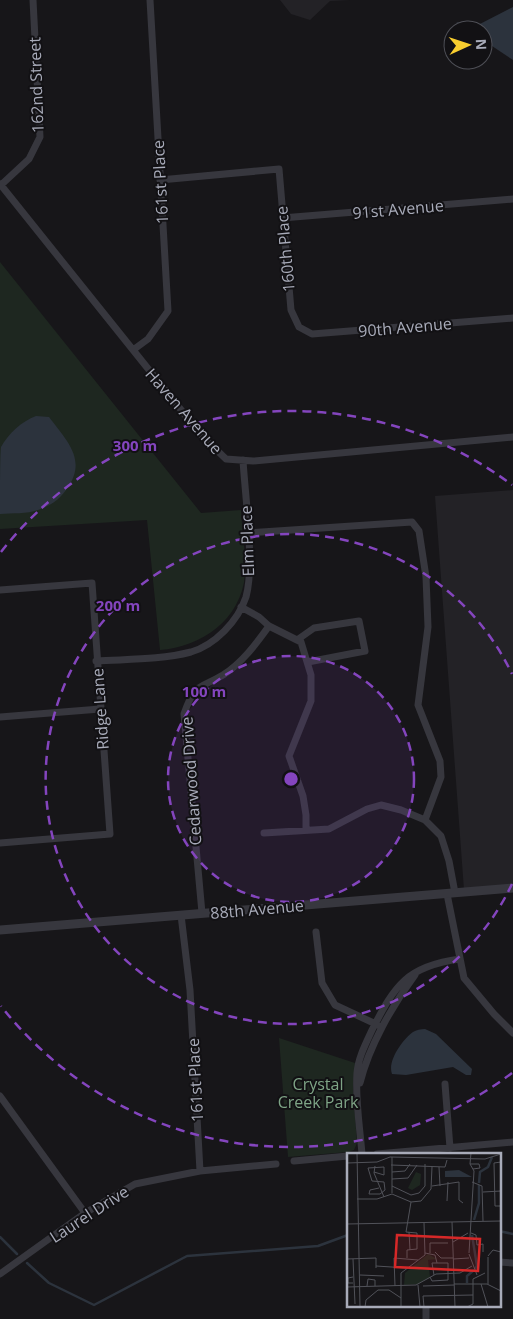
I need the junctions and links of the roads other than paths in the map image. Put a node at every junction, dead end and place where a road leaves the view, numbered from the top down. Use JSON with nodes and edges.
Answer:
{"nodes":[{"id":1,"x":33,"y":0,"type":"edge"},
{"id":2,"x":150,"y":0,"type":"edge"},
{"id":3,"x":160,"y":180,"type":"junction"},
{"id":4,"x":0,"y":184,"type":"edge"},
{"id":5,"x":513,"y":199,"type":"edge"},
{"id":6,"x":282,"y":218,"type":"junction"},
{"id":7,"x":513,"y":318,"type":"edge"},
{"id":8,"x":298,"y":327,"type":"joint"},
{"id":9,"x":133,"y":350,"type":"junction"},
{"id":10,"x":513,"y":437,"type":"edge"},
{"id":11,"x":244,"y":460,"type":"junction"},
{"id":12,"x":247,"y":533,"type":"junction"},
{"id":13,"x":0,"y":590,"type":"edge"},
{"id":14,"x":241,"y":607,"type":"junction"},
{"id":15,"x":269,"y":626,"type":"junction"},
{"id":16,"x":297,"y":640,"type":"junction"},
{"id":17,"x":96,"y":661,"type":"junction"},
{"id":18,"x":308,"y":662,"type":"junction"},
{"id":19,"x":100,"y":709,"type":"junction"},
{"id":20,"x":0,"y":717,"type":"edge"},
{"id":21,"x":425,"y":820,"type":"junction"},
{"id":22,"x":306,"y":830,"type":"junction"},
{"id":23,"x":264,"y":833,"type":"dead end"},
{"id":24,"x":0,"y":843,"type":"edge"},
{"id":25,"x":513,"y":888,"type":"edge"},
{"id":26,"x":451,"y":893,"type":"junction"},
{"id":27,"x":202,"y":914,"type":"junction"},
{"id":28,"x":181,"y":915,"type":"junction"},
{"id":29,"x":0,"y":930,"type":"edge"},
{"id":30,"x":316,"y":932,"type":"dead end"},
{"id":31,"x":460,"y":959,"type":"junction"},
{"id":32,"x":417,"y":973,"type":"junction"},
{"id":33,"x":376,"y":1023,"type":"junction"},
{"id":34,"x":384,"y":1027,"type":"junction"},
{"id":35,"x":513,"y":1033,"type":"edge"},
{"id":36,"x":445,"y":1084,"type":"dead end"},
{"id":37,"x":357,"y":1093,"type":"junction"},
{"id":38,"x":0,"y":1096,"type":"edge"},
{"id":39,"x":513,"y":1142,"type":"edge"},
{"id":40,"x":450,"y":1148,"type":"junction"},
{"id":41,"x":362,"y":1153,"type":"edge"},
{"id":42,"x":389,"y":1153,"type":"edge"},
{"id":43,"x":347,"y":1156,"type":"edge"},
{"id":44,"x":294,"y":1161,"type":"dead end"},
{"id":45,"x":276,"y":1164,"type":"dead end"},
{"id":46,"x":200,"y":1171,"type":"junction"},
{"id":47,"x":85,"y":1213,"type":"junction"},
{"id":48,"x":500,"y":1262,"type":"edge"},
{"id":49,"x":513,"y":1263,"type":"edge"},
{"id":50,"x":0,"y":1274,"type":"edge"},
{"id":51,"x":426,"y":1306,"type":"edge"},
{"id":52,"x":426,"y":1319,"type":"edge"}],
"edges":[{"from":1,"to":4,"type":"street","name":"162nd Street"},
{"from":2,"to":3,"type":"street","name":"161st Place"},
{"from":3,"to":6,"type":"street","name":"160th Place"},
{"from":3,"to":9,"type":"street","name":"161st Place"},
{"from":4,"to":9,"type":"street","name":"Haven Avenue"},
{"from":5,"to":6,"type":"street","name":"91st Avenue"},
{"from":6,"to":8,"type":"street","name":"160th Place"},
{"from":7,"to":8,"type":"street","name":"90th Avenue"},
{"from":9,"to":11,"type":"street","name":"Haven Avenue"},
{"from":10,"to":11,"type":"street","name":"Haven Avenue"},
{"from":11,"to":12,"type":"street","name":"Elm Place"},
{"from":12,"to":14,"type":"street","name":"Elm Place"},
{"from":12,"to":21,"type":"street"},
{"from":13,"to":17,"type":"street","name":"Ridge Lane"},
{"from":14,"to":15,"type":"street"},
{"from":14,"to":17,"type":"street","name":"Elm Place"},
{"from":15,"to":16,"type":"street"},
{"from":15,"to":27,"type":"street","name":"Cedarwood Drive"},
{"from":16,"to":18,"type":"street"},
{"from":16,"to":18,"type":"street"},
{"from":17,"to":19,"type":"street","name":"Ridge Lane"},
{"from":18,"to":22,"type":"street"},
{"from":19,"to":20,"type":"street"},
{"from":19,"to":24,"type":"street","name":"Ridge Lane"},
{"from":21,"to":22,"type":"street"},
{"from":21,"to":26,"type":"street"},
{"from":22,"to":23,"type":"street"},
{"from":25,"to":26,"type":"street","name":"88th Avenue"},
{"from":26,"to":27,"type":"street","name":"88th Avenue"},
{"from":26,"to":31,"type":"street"},
{"from":27,"to":28,"type":"street","name":"88th Avenue"},
{"from":28,"to":29,"type":"street","name":"88th Avenue"},
{"from":28,"to":46,"type":"street","name":"161st Place"},
{"from":30,"to":33,"type":"street"},
{"from":31,"to":32,"type":"street"},
{"from":31,"to":35,"type":"street"},
{"from":32,"to":33,"type":"street"},
{"from":32,"to":34,"type":"street"},
{"from":33,"to":34,"type":"street"},
{"from":33,"to":37,"type":"street"},
{"from":34,"to":37,"type":"street"},
{"from":36,"to":40,"type":"street"},
{"from":37,"to":41,"type":"street"},
{"from":38,"to":47,"type":"street"},
{"from":39,"to":40,"type":"street"},
{"from":40,"to":42,"type":"street"},
{"from":43,"to":44,"type":"street"},
{"from":45,"to":46,"type":"street","name":"Laurel Drive"},
{"from":46,"to":47,"type":"street","name":"Laurel Drive"},
{"from":47,"to":50,"type":"street","name":"Laurel Drive"},
{"from":48,"to":49,"type":"street"},
{"from":51,"to":52,"type":"street"}]}
